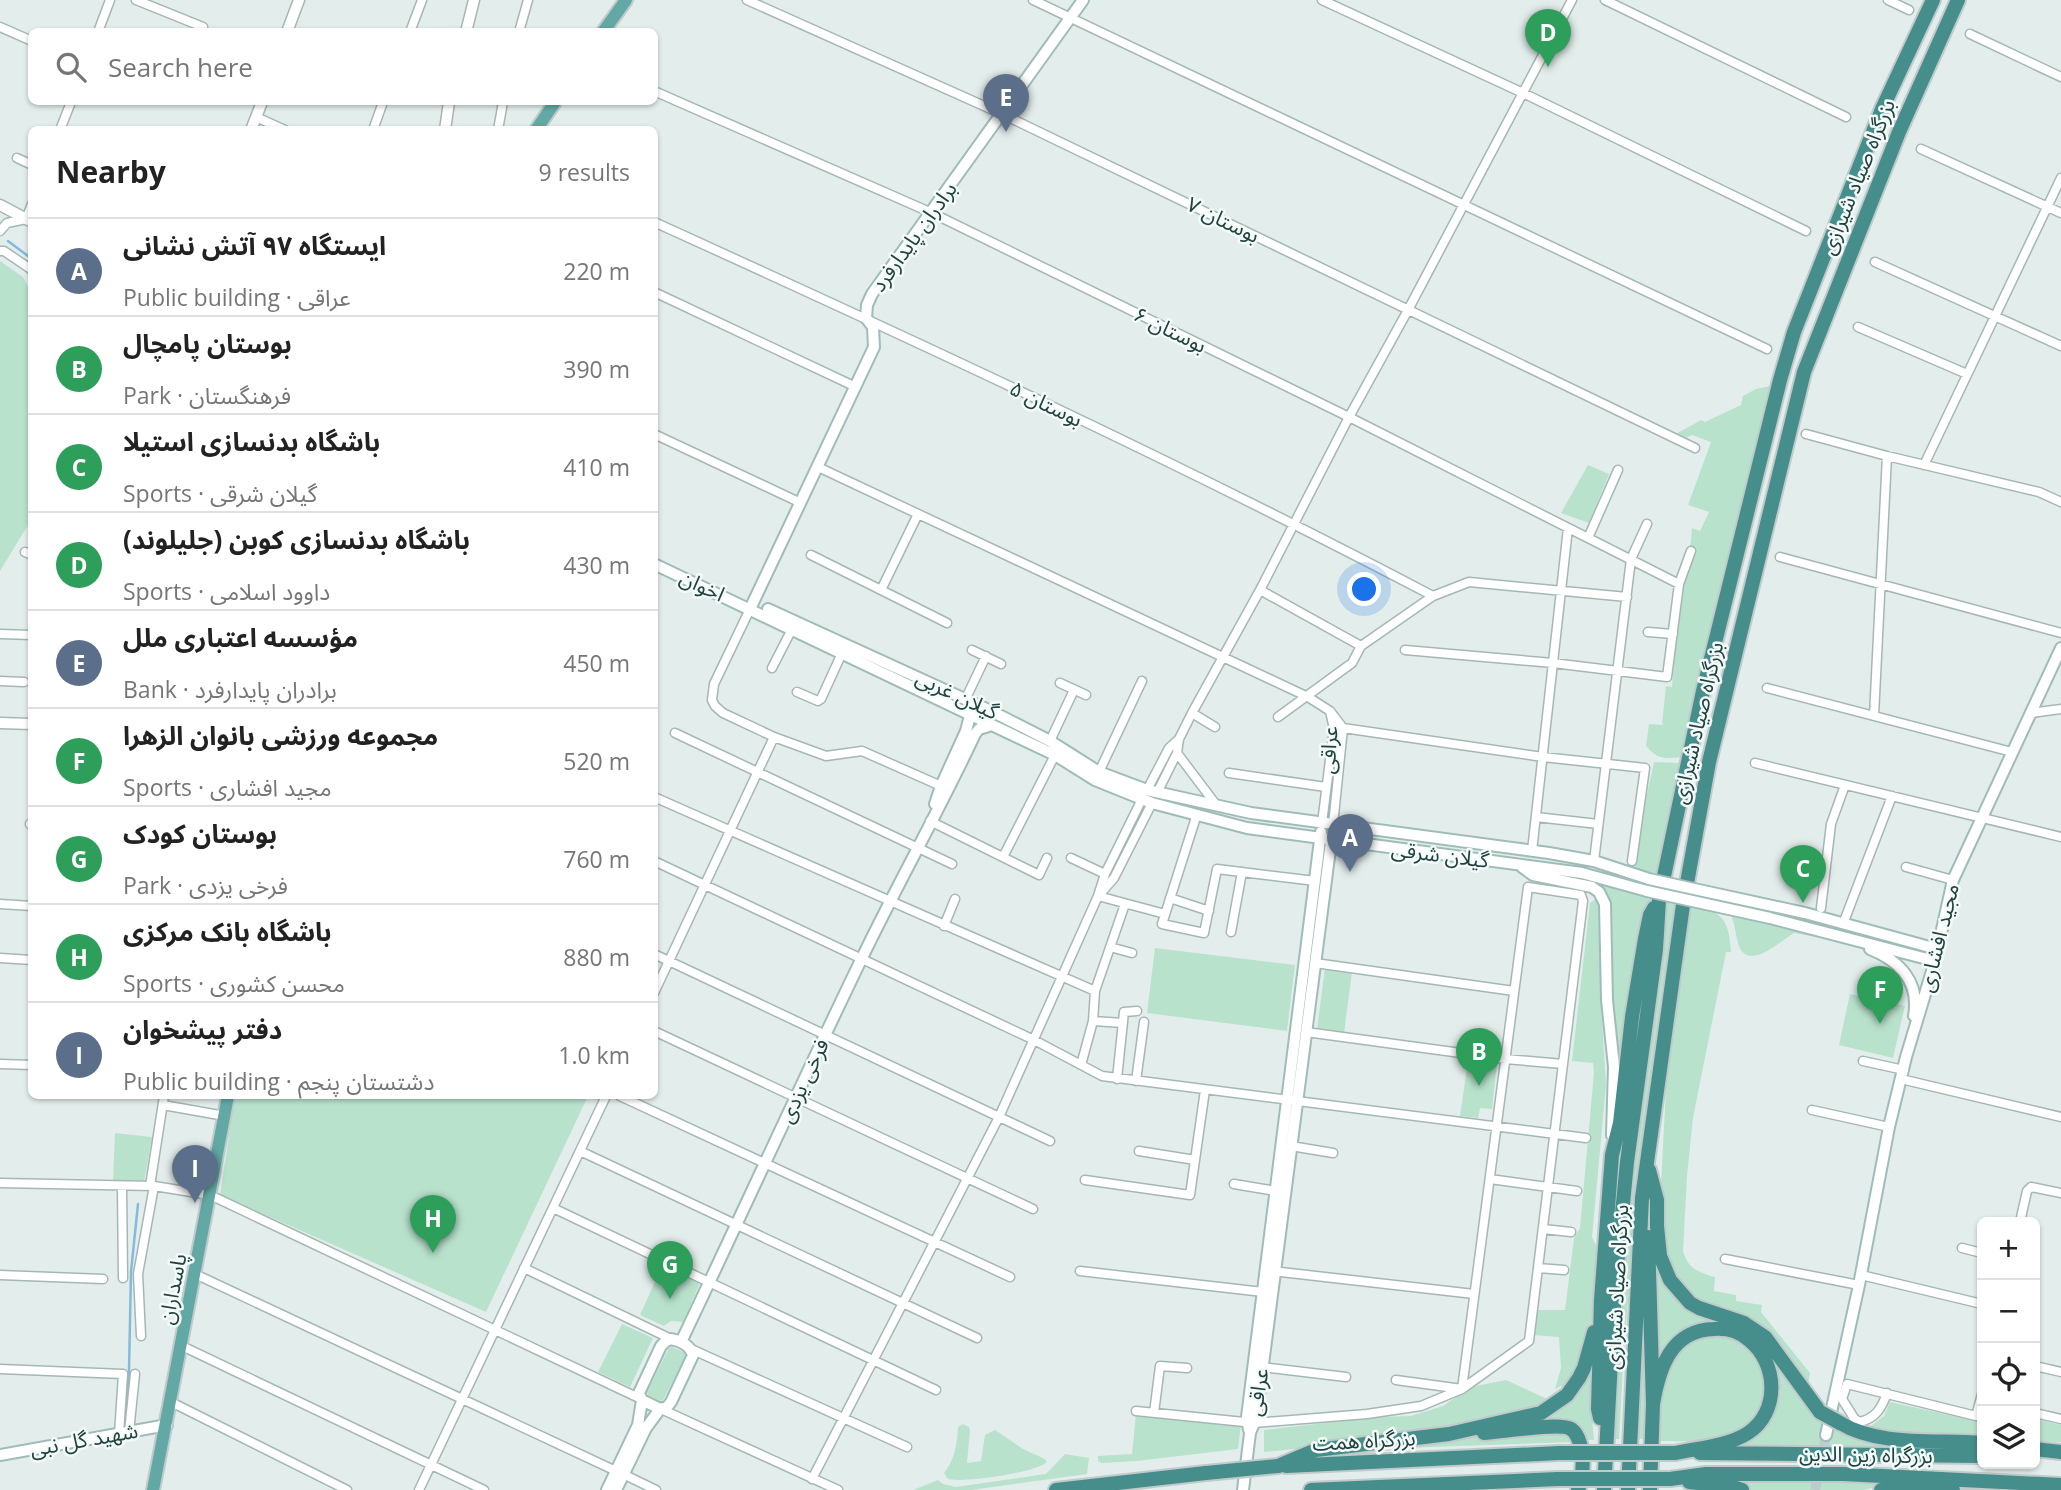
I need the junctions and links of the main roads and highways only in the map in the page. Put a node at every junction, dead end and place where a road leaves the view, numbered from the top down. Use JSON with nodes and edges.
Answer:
{"nodes":[{"id":1,"x":626,"y":0,"type":"edge"},
{"id":2,"x":1083,"y":0,"type":"edge"},
{"id":3,"x":1933,"y":0,"type":"edge"},
{"id":4,"x":1958,"y":0,"type":"edge"},
{"id":5,"x":606,"y":28,"type":"edge"},
{"id":6,"x":553,"y":105,"type":"edge"},
{"id":7,"x":539,"y":126,"type":"edge"},
{"id":8,"x":658,"y":566,"type":"edge"},
{"id":9,"x":752,"y":606,"type":"junction"},
{"id":10,"x":2061,"y":648,"type":"edge"},
{"id":11,"x":970,"y":700,"type":"junction"},
{"id":12,"x":991,"y":710,"type":"junction"},
{"id":13,"x":969,"y":714,"type":"junction"},
{"id":14,"x":989,"y":723,"type":"junction"},
{"id":15,"x":1150,"y":797,"type":"junction"},
{"id":16,"x":930,"y":821,"type":"junction"},
{"id":17,"x":1327,"y":824,"type":"junction"},
{"id":18,"x":1351,"y":827,"type":"junction"},
{"id":19,"x":1438,"y":838,"type":"junction"},
{"id":20,"x":1325,"y":840,"type":"junction"},
{"id":21,"x":1349,"y":843,"type":"junction"},
{"id":22,"x":1437,"y":854,"type":"junction"},
{"id":23,"x":1516,"y":864,"type":"junction"},
{"id":24,"x":1952,"y":880,"type":"junction"},
{"id":25,"x":1659,"y":900,"type":"junction"},
{"id":26,"x":1843,"y":930,"type":"junction"},
{"id":27,"x":1912,"y":943,"type":"junction"},
{"id":28,"x":1937,"y":949,"type":"junction"},
{"id":29,"x":1935,"y":961,"type":"junction"},
{"id":30,"x":1906,"y":1057,"type":"junction"},
{"id":31,"x":228,"y":1099,"type":"edge"},
{"id":32,"x":1292,"y":1101,"type":"junction"},
{"id":33,"x":1612,"y":1155,"type":"junction"},
{"id":34,"x":1647,"y":1165,"type":"junction"},
{"id":35,"x":1270,"y":1271,"type":"junction"},
{"id":36,"x":1601,"y":1300,"type":"junction"},
{"id":37,"x":681,"y":1343,"type":"junction"},
{"id":38,"x":642,"y":1399,"type":"junction"},
{"id":39,"x":1653,"y":1404,"type":"junction"},
{"id":40,"x":661,"y":1409,"type":"junction"},
{"id":41,"x":1826,"y":1410,"type":"junction"},
{"id":42,"x":167,"y":1425,"type":"junction"},
{"id":43,"x":1250,"y":1430,"type":"junction"},
{"id":44,"x":1449,"y":1434,"type":"junction"},
{"id":45,"x":1826,"y":1435,"type":"tunnel mouth"},
{"id":46,"x":1606,"y":1440,"type":"junction"},
{"id":47,"x":1977,"y":1443,"type":"edge"},
{"id":48,"x":2040,"y":1450,"type":"edge"},
{"id":49,"x":1675,"y":1453,"type":"junction"},
{"id":50,"x":2061,"y":1454,"type":"edge"},
{"id":51,"x":0,"y":1455,"type":"edge"},
{"id":52,"x":2040,"y":1456,"type":"edge"},
{"id":53,"x":1977,"y":1457,"type":"edge"},
{"id":54,"x":1278,"y":1466,"type":"junction"},
{"id":55,"x":620,"y":1473,"type":"junction"},
{"id":56,"x":1670,"y":1479,"type":"junction"},
{"id":57,"x":2038,"y":1485,"type":"junction"},
{"id":58,"x":2061,"y":1485,"type":"edge"},
{"id":59,"x":153,"y":1490,"type":"edge"},
{"id":60,"x":607,"y":1490,"type":"edge"},
{"id":61,"x":616,"y":1490,"type":"edge"},
{"id":62,"x":1056,"y":1490,"type":"edge"},
{"id":63,"x":1243,"y":1490,"type":"edge"},
{"id":64,"x":1311,"y":1490,"type":"edge"},
{"id":65,"x":1577,"y":1490,"type":"edge"},
{"id":66,"x":1604,"y":1490,"type":"edge"},
{"id":67,"x":1628,"y":1490,"type":"edge"},
{"id":68,"x":1650,"y":1490,"type":"edge"},
{"id":69,"x":1742,"y":1490,"type":"edge"},
{"id":70,"x":1881,"y":1490,"type":"edge"},
{"id":71,"x":1954,"y":1490,"type":"edge"},
{"id":72,"x":1986,"y":1490,"type":"edge"}],
"edges":[{"from":1,"to":5,"type":"main road"},
{"from":2,"to":9,"type":"main road","name":"برادران پایدارفرد"},
{"from":3,"to":25,"type":"highway","name":"بزرگراه صیاد شیرازی"},
{"from":4,"to":34,"type":"highway","name":"بزرگراه صیاد شیرازی"},
{"from":6,"to":7,"type":"main road"},
{"from":8,"to":9,"type":"main road","name":"اخوان"},
{"from":9,"to":11,"type":"main road","name":"گیلان غربی"},
{"from":9,"to":13,"type":"main road","name":"گیلان غربی"},
{"from":10,"to":24,"type":"main road","name":"مجید افشاری"},
{"from":11,"to":12,"type":"main road","name":"گیلان غربی"},
{"from":11,"to":13,"type":"main road","name":"فرخی یزدی"},
{"from":12,"to":14,"type":"main road"},
{"from":12,"to":15,"type":"main road","name":"گیلان غربی"},
{"from":13,"to":14,"type":"main road","name":"گیلان غربی"},
{"from":13,"to":16,"type":"main road","name":"فرخی یزدی"},
{"from":14,"to":15,"type":"main road","name":"گیلان غربی"},
{"from":14,"to":16,"type":"main road","name":"فرخی یزدی"},
{"from":15,"to":17,"type":"main road","name":"گیلان شرقی"},
{"from":15,"to":20,"type":"main road","name":"گیلان شرقی"},
{"from":16,"to":37,"type":"main road","name":"فرخی یزدی"},
{"from":17,"to":18,"type":"main road","name":"گیلان شرقی"},
{"from":17,"to":20,"type":"main road"},
{"from":18,"to":19,"type":"main road","name":"گیلان شرقی"},
{"from":18,"to":21,"type":"main road"},
{"from":19,"to":22,"type":"main road"},
{"from":19,"to":26,"type":"main road","name":"گیلان شرقی","bridge":true},
{"from":20,"to":21,"type":"main road","name":"گیلان شرقی"},
{"from":20,"to":32,"type":"main road","name":"عراقی"},
{"from":20,"to":32,"type":"main road","name":"عراقی"},
{"from":21,"to":22,"type":"main road","name":"گیلان شرقی"},
{"from":22,"to":23,"type":"main road","name":"گیلان شرقی"},
{"from":23,"to":26,"type":"main road","name":"گیلان شرقی","bridge":true},
{"from":23,"to":33,"type":"main road"},
{"from":24,"to":27,"type":"main road"},
{"from":24,"to":28,"type":"main road","name":"مجید افشاری"},
{"from":25,"to":33,"type":"highway"},
{"from":25,"to":46,"type":"highway","name":"بزرگراه صیاد شیرازی"},
{"from":26,"to":27,"type":"main road"},
{"from":26,"to":29,"type":"main road"},
{"from":26,"to":30,"type":"main road"},
{"from":27,"to":28,"type":"main road"},
{"from":28,"to":29,"type":"main road","name":"مجید افشاری"},
{"from":29,"to":30,"type":"main road","name":"مجید افشاری"},
{"from":30,"to":41,"type":"main road","name":"مجید افشاری"},
{"from":31,"to":42,"type":"main road","name":"پاسداران"},
{"from":32,"to":35,"type":"main road","name":"عراقی"},
{"from":32,"to":35,"type":"main road","name":"عراقی"},
{"from":33,"to":36,"type":"highway"},
{"from":34,"to":39,"type":"highway"},
{"from":34,"to":41,"type":"highway"},
{"from":34,"to":67,"type":"highway","name":"بزرگراه صیاد شیرازی"},
{"from":35,"to":43,"type":"main road","name":"عراقی"},
{"from":35,"to":43,"type":"main road","name":"عراقی"},
{"from":36,"to":44,"type":"highway"},
{"from":36,"to":46,"type":"highway"},
{"from":37,"to":38,"type":"main road"},
{"from":37,"to":40,"type":"main road"},
{"from":38,"to":40,"type":"main road"},
{"from":38,"to":55,"type":"main road"},
{"from":39,"to":49,"type":"highway"},
{"from":39,"to":68,"type":"highway"},
{"from":40,"to":55,"type":"main road"},
{"from":41,"to":45,"type":"main road","name":"مجید افشاری"},
{"from":41,"to":47,"type":"highway","bridge":true},
{"from":42,"to":51,"type":"main road","name":"شهید گل نبی"},
{"from":42,"to":59,"type":"main road","name":"پاسداران"},
{"from":43,"to":63,"type":"main road","name":"عراقی"},
{"from":44,"to":54,"type":"highway"},
{"from":44,"to":65,"type":"highway"},
{"from":46,"to":66,"type":"highway","name":"بزرگراه صیاد شیرازی"},
{"from":48,"to":50,"type":"highway"},
{"from":49,"to":53,"type":"highway","name":"بزرگراه زین الدین"},
{"from":49,"to":54,"type":"highway","name":"بزرگراه همت","bridge":true},
{"from":50,"to":52,"type":"highway"},
{"from":54,"to":62,"type":"highway","name":"بزرگراه همت","bridge":true},
{"from":55,"to":60,"type":"main road"},
{"from":55,"to":61,"type":"main road"},
{"from":56,"to":57,"type":"highway","name":"بزرگراه زین الدین"},
{"from":56,"to":64,"type":"highway","bridge":true},
{"from":56,"to":69,"type":"highway"},
{"from":57,"to":58,"type":"highway","name":"بزرگراه زین الدین"},
{"from":57,"to":72,"type":"highway"},
{"from":70,"to":71,"type":"highway"}]}
